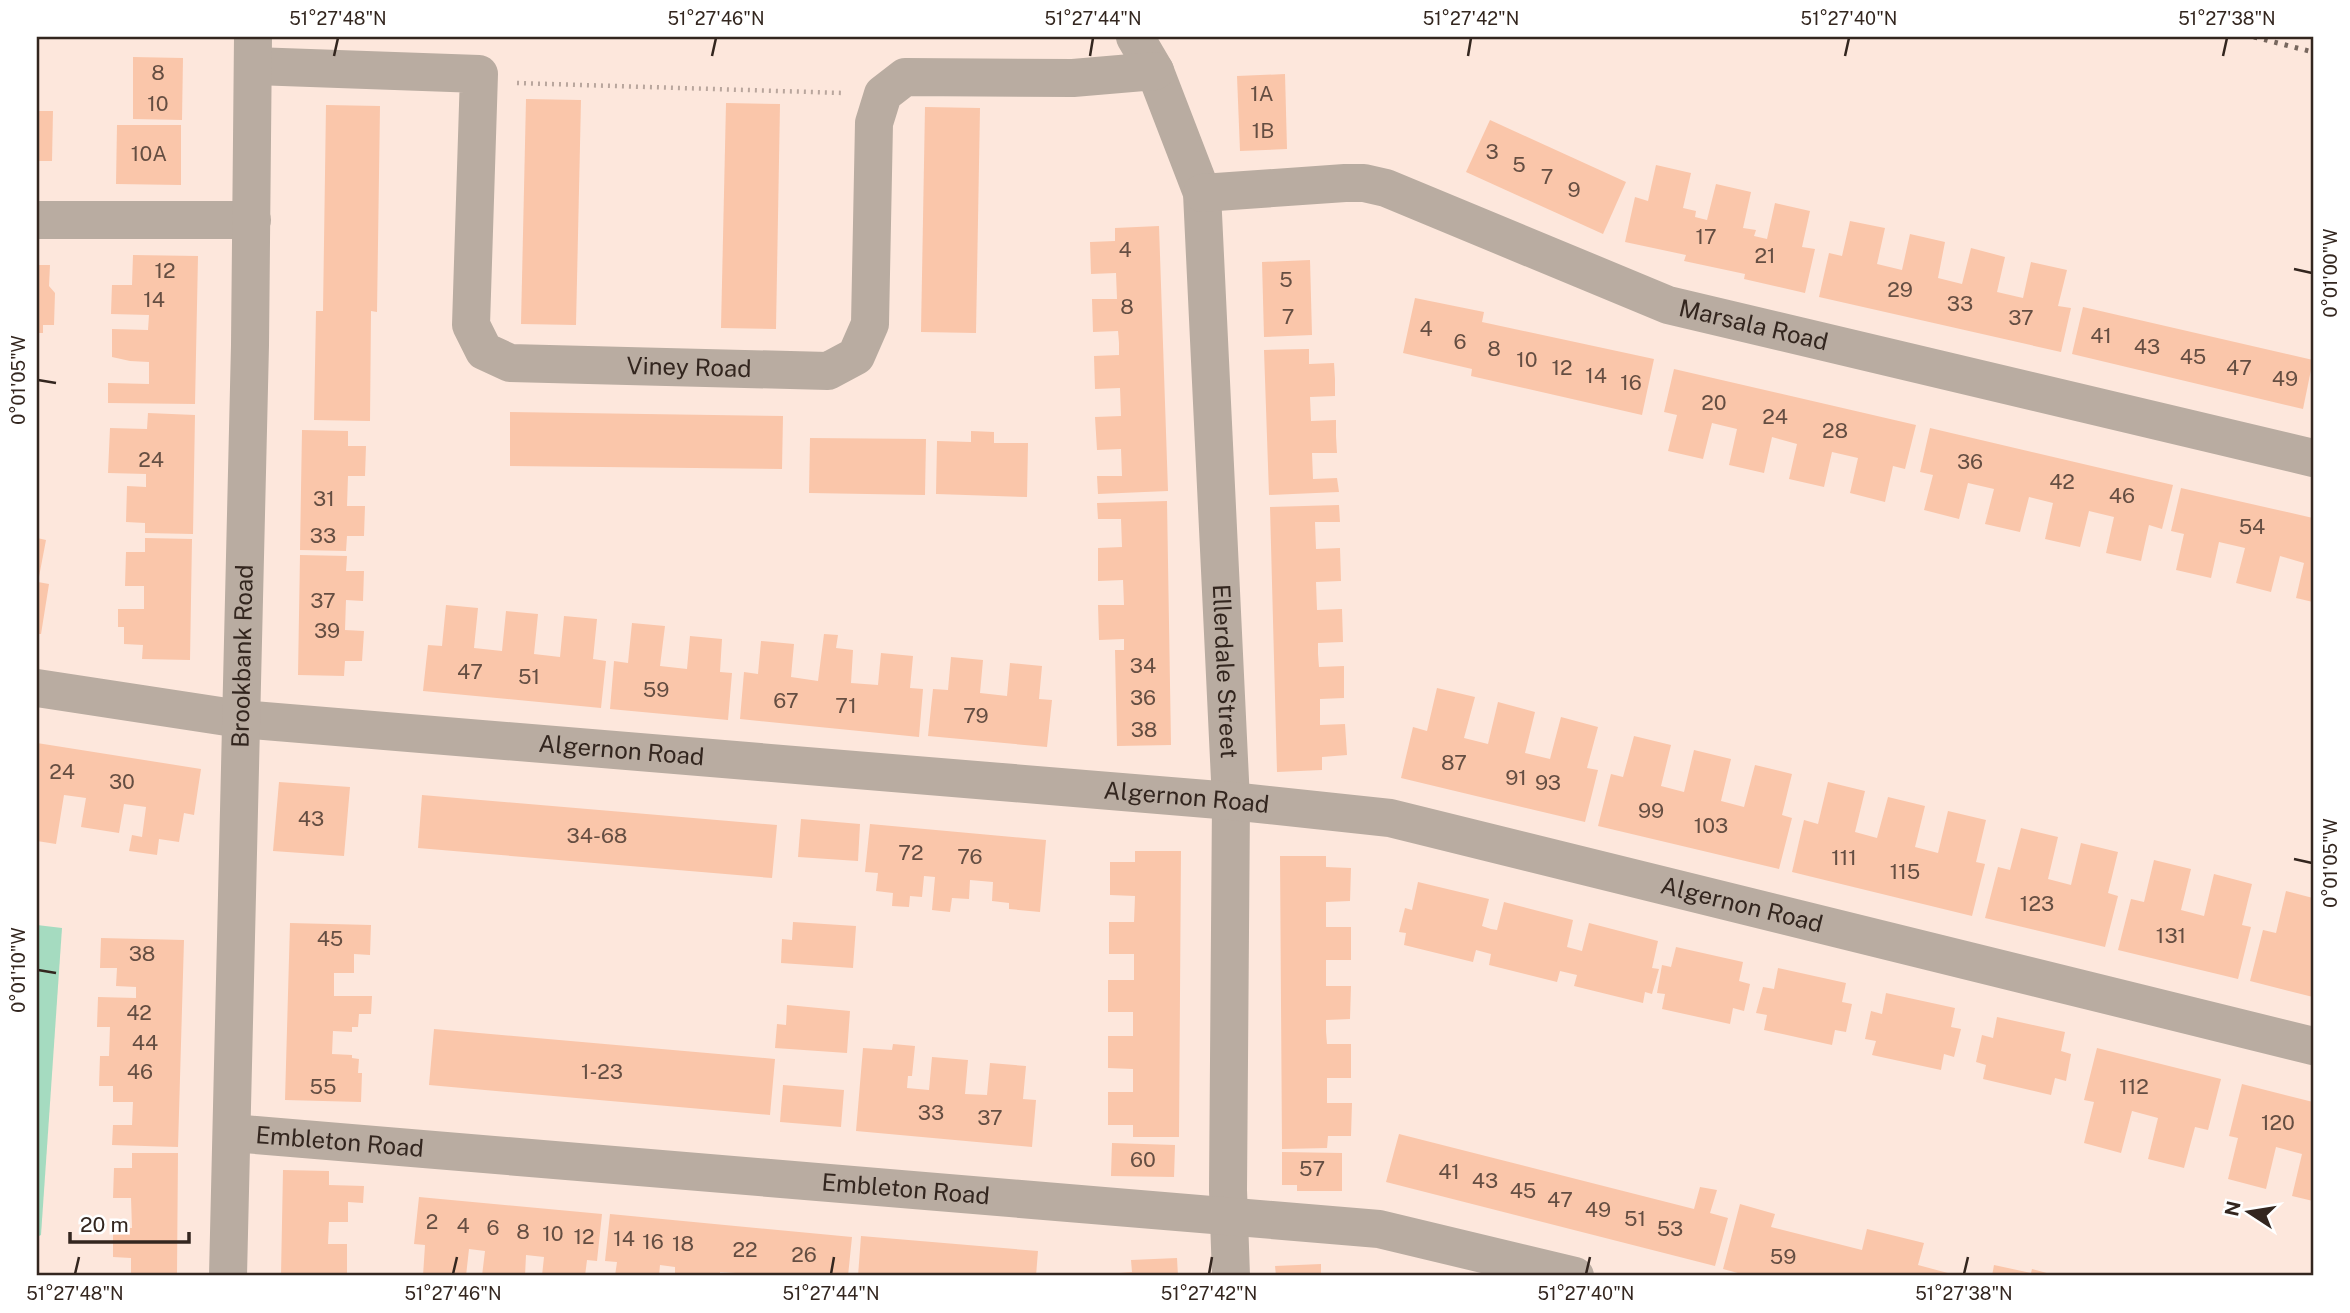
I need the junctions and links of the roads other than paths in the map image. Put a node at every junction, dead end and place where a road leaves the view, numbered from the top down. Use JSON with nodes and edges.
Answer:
{"nodes":[{"id":1,"x":1135,"y":37,"type":"edge"},
{"id":2,"x":253,"y":52,"type":"edge"},
{"id":3,"x":1155,"y":71,"type":"junction"},
{"id":4,"x":1202,"y":192,"type":"junction"},
{"id":5,"x":37,"y":220,"type":"edge"},
{"id":6,"x":252,"y":220,"type":"junction"},
{"id":7,"x":2313,"y":458,"type":"edge"},
{"id":8,"x":37,"y":688,"type":"edge"},
{"id":9,"x":240,"y":719,"type":"junction"},
{"id":10,"x":1231,"y":801,"type":"junction"},
{"id":11,"x":2313,"y":1046,"type":"edge"},
{"id":12,"x":232,"y":1133,"type":"junction"},
{"id":13,"x":1228,"y":1215,"type":"junction"},
{"id":14,"x":228,"y":1276,"type":"edge"},
{"id":15,"x":1231,"y":1276,"type":"edge"},
{"id":16,"x":1574,"y":1276,"type":"edge"}],
"edges":[{"from":1,"to":3,"type":"street","name":"Ellerdale Street"},
{"from":2,"to":3,"type":"street","name":"Viney Road"},
{"from":2,"to":6,"type":"street","name":"Brookbank Road"},
{"from":3,"to":4,"type":"street","name":"Ellerdale Street"},
{"from":4,"to":7,"type":"street","name":"Marsala Road"},
{"from":4,"to":10,"type":"street","name":"Ellerdale Street"},
{"from":5,"to":6,"type":"street"},
{"from":6,"to":9,"type":"street","name":"Brookbank Road"},
{"from":8,"to":9,"type":"street","name":"Algernon Road"},
{"from":9,"to":10,"type":"street","name":"Algernon Road"},
{"from":9,"to":12,"type":"street","name":"Brookbank Road"},
{"from":10,"to":11,"type":"street","name":"Algernon Road"},
{"from":10,"to":13,"type":"street","name":"Ellerdale Street"},
{"from":12,"to":13,"type":"street","name":"Embleton Road"},
{"from":12,"to":14,"type":"street","name":"Brookbank Road"},
{"from":13,"to":15,"type":"street","name":"Ellerdale Street"},
{"from":13,"to":16,"type":"street","name":"Embleton Road"}]}
